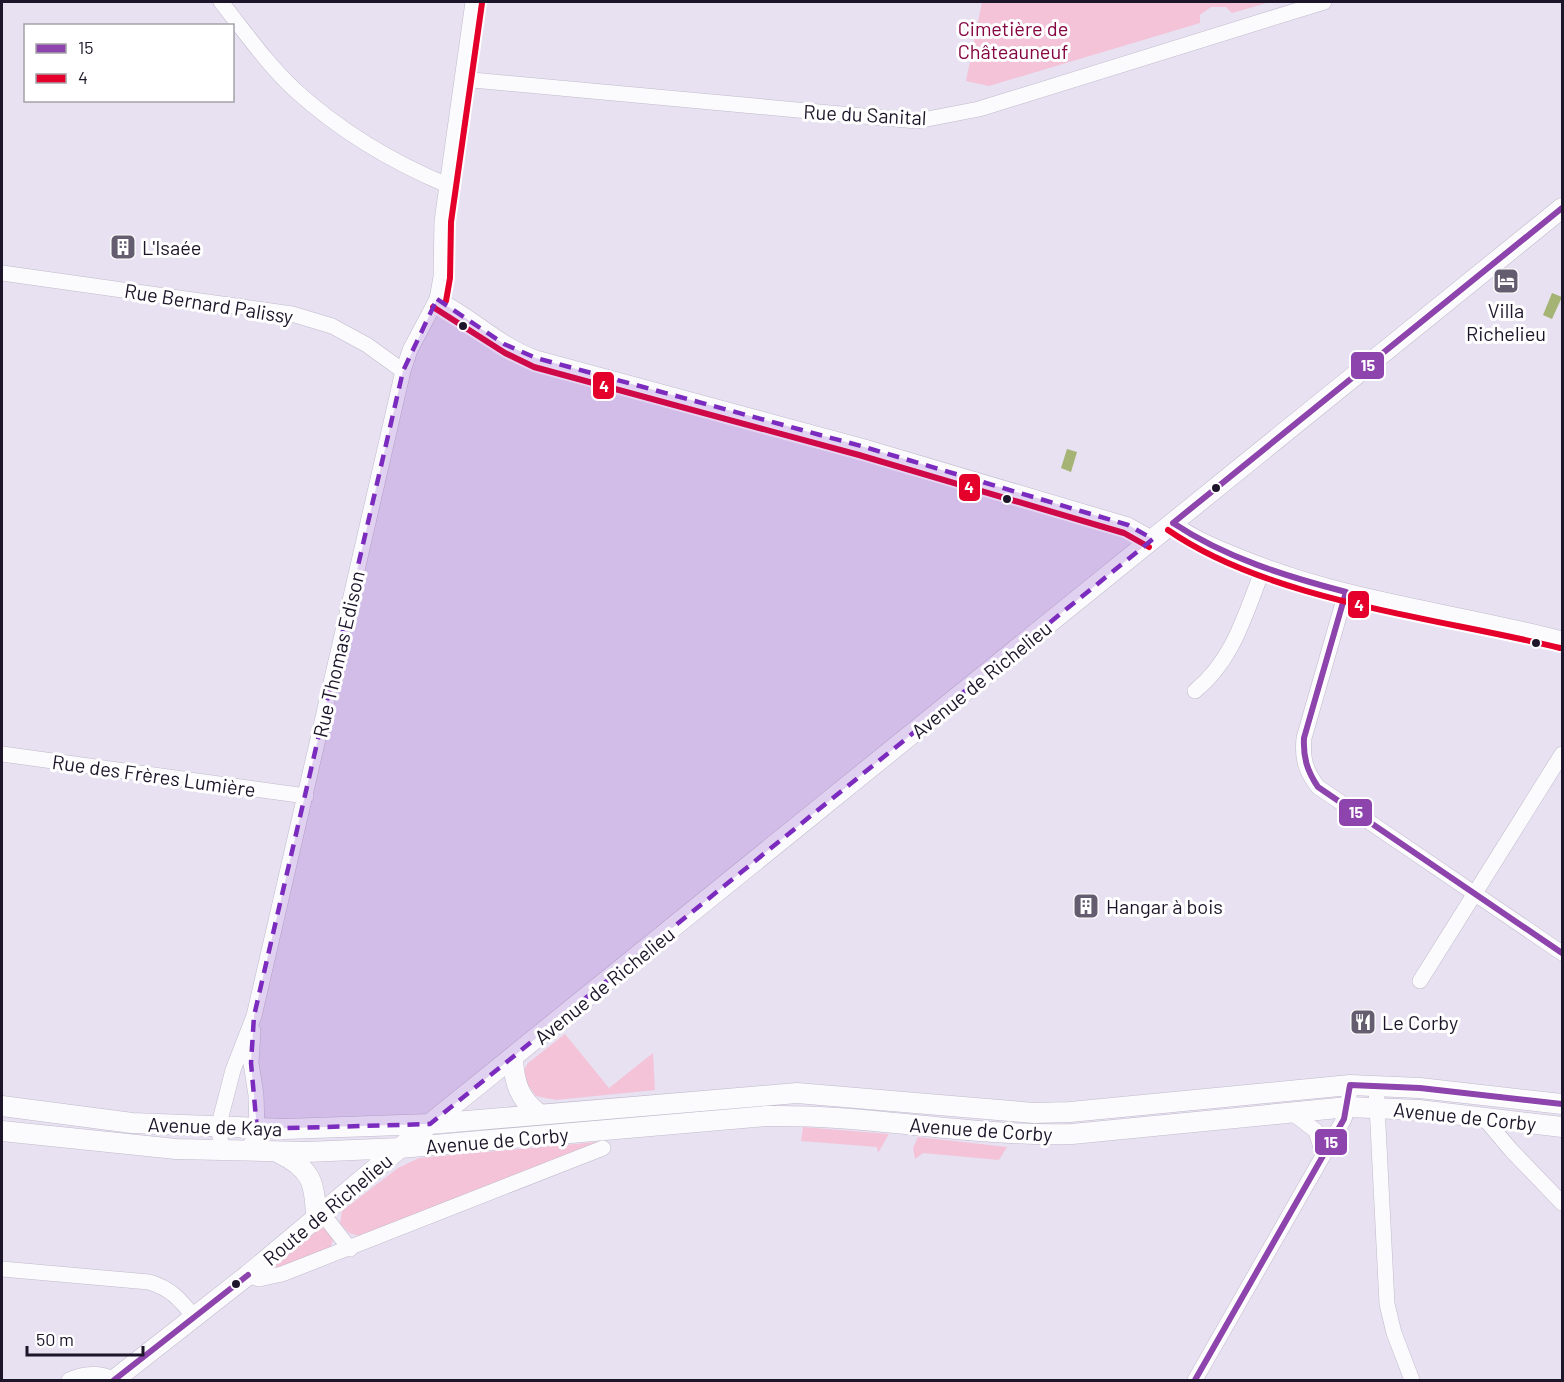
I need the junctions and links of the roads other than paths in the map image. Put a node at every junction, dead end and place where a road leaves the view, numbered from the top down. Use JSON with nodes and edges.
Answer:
{"nodes":[{"id":1,"x":221,"y":2,"type":"edge"},
{"id":2,"x":473,"y":2,"type":"edge"},
{"id":3,"x":1324,"y":2,"type":"edge"},
{"id":4,"x":462,"y":79,"type":"junction"},
{"id":5,"x":447,"y":185,"type":"junction"},
{"id":6,"x":1563,"y":208,"type":"edge"},
{"id":7,"x":2,"y":273,"type":"edge"},
{"id":8,"x":437,"y":298,"type":"junction"},
{"id":9,"x":404,"y":371,"type":"junction"},
{"id":10,"x":1173,"y":523,"type":"junction"},
{"id":11,"x":1153,"y":539,"type":"junction"},
{"id":12,"x":1264,"y":567,"type":"junction"},
{"id":13,"x":1347,"y":592,"type":"junction"},
{"id":14,"x":1563,"y":639,"type":"edge"},
{"id":15,"x":1195,"y":691,"type":"dead end"},
{"id":16,"x":2,"y":754,"type":"edge"},
{"id":17,"x":1561,"y":761,"type":"edge"},
{"id":18,"x":306,"y":796,"type":"junction"},
{"id":19,"x":1476,"y":895,"type":"junction"},
{"id":20,"x":1563,"y":953,"type":"edge"},
{"id":21,"x":1420,"y":981,"type":"dead end"},
{"id":22,"x":254,"y":1016,"type":"junction"},
{"id":23,"x":513,"y":1058,"type":"junction"},
{"id":24,"x":1350,"y":1085,"type":"junction"},
{"id":25,"x":1376,"y":1086,"type":"junction"},
{"id":26,"x":1563,"y":1104,"type":"edge"},
{"id":27,"x":2,"y":1106,"type":"edge"},
{"id":28,"x":1348,"y":1107,"type":"junction"},
{"id":29,"x":1377,"y":1107,"type":"junction"},
{"id":30,"x":1290,"y":1111,"type":"junction"},
{"id":31,"x":539,"y":1113,"type":"junction"},
{"id":32,"x":1484,"y":1118,"type":"junction"},
{"id":33,"x":430,"y":1124,"type":"junction"},
{"id":34,"x":1563,"y":1127,"type":"edge"},
{"id":35,"x":218,"y":1128,"type":"junction"},
{"id":36,"x":257,"y":1129,"type":"junction"},
{"id":37,"x":2,"y":1131,"type":"edge"},
{"id":38,"x":400,"y":1148,"type":"junction"},
{"id":39,"x":603,"y":1148,"type":"dead end"},
{"id":40,"x":223,"y":1151,"type":"junction"},
{"id":41,"x":248,"y":1152,"type":"junction"},
{"id":42,"x":277,"y":1152,"type":"junction"},
{"id":43,"x":1323,"y":1154,"type":"junction"},
{"id":44,"x":1563,"y":1203,"type":"edge"},
{"id":45,"x":319,"y":1216,"type":"junction"},
{"id":46,"x":350,"y":1249,"type":"junction"},
{"id":47,"x":2,"y":1269,"type":"edge"},
{"id":48,"x":248,"y":1275,"type":"junction"},
{"id":49,"x":194,"y":1317,"type":"junction"},
{"id":50,"x":69,"y":1380,"type":"edge"},
{"id":51,"x":114,"y":1380,"type":"edge"},
{"id":52,"x":1195,"y":1380,"type":"edge"},
{"id":53,"x":1412,"y":1380,"type":"edge"}],
"edges":[{"from":1,"to":5,"type":"street"},
{"from":2,"to":4,"type":"street"},
{"from":3,"to":4,"type":"street","name":"Rue du Sanital"},
{"from":4,"to":5,"type":"street"},
{"from":5,"to":8,"type":"street"},
{"from":6,"to":10,"type":"main road","name":"Avenue de Richelieu"},
{"from":7,"to":9,"type":"street","name":"Rue Bernard Palissy"},
{"from":8,"to":9,"type":"street","name":"Rue Thomas Edison"},
{"from":8,"to":11,"type":"street"},
{"from":9,"to":18,"type":"street","name":"Rue Thomas Edison"},
{"from":10,"to":11,"type":"main road","name":"Avenue de Richelieu"},
{"from":10,"to":12,"type":"street"},
{"from":11,"to":23,"type":"main road","name":"Avenue de Richelieu"},
{"from":12,"to":13,"type":"street"},
{"from":12,"to":15,"type":"street"},
{"from":13,"to":14,"type":"street"},
{"from":13,"to":19,"type":"street"},
{"from":16,"to":18,"type":"street","name":"Rue des Frères Lumière"},
{"from":17,"to":19,"type":"street"},
{"from":18,"to":22,"type":"street","name":"Rue Thomas Edison"},
{"from":19,"to":20,"type":"street"},
{"from":19,"to":21,"type":"street"},
{"from":22,"to":35,"type":"street","name":"Rue Thomas Edison"},
{"from":22,"to":36,"type":"street","name":"Rue Thomas Edison"},
{"from":23,"to":31,"type":"main road"},
{"from":23,"to":33,"type":"main road","name":"Avenue de Richelieu"},
{"from":24,"to":25,"type":"main road","name":"Avenue de Corby"},
{"from":24,"to":28,"type":"street"},
{"from":24,"to":31,"type":"main road","name":"Avenue de Corby"},
{"from":25,"to":26,"type":"main road","name":"Avenue de Corby"},
{"from":25,"to":29,"type":"street"},
{"from":27,"to":35,"type":"main road","name":"Avenue de Kaya"},
{"from":28,"to":29,"type":"main road","name":"Avenue de Corby"},
{"from":28,"to":30,"type":"main road","name":"Avenue de Corby"},
{"from":28,"to":43,"type":"street"},
{"from":29,"to":32,"type":"main road","name":"Avenue de Corby"},
{"from":29,"to":53,"type":"street"},
{"from":30,"to":38,"type":"main road","name":"Avenue de Corby"},
{"from":30,"to":43,"type":"street"},
{"from":31,"to":33,"type":"main road","name":"Avenue de Corby"},
{"from":32,"to":34,"type":"main road","name":"Avenue de Corby"},
{"from":32,"to":44,"type":"street"},
{"from":33,"to":36,"type":"main road","name":"Avenue de Kaya"},
{"from":33,"to":38,"type":"main road","name":"Avenue de Richelieu"},
{"from":35,"to":36,"type":"main road","name":"Avenue de Kaya"},
{"from":35,"to":40,"type":"street","name":"Rue Thomas Edison"},
{"from":36,"to":41,"type":"street","name":"Rue Thomas Edison"},
{"from":37,"to":40,"type":"main road","name":"Avenue de Kaya"},
{"from":38,"to":42,"type":"main road","name":"Avenue de Kaya"},
{"from":38,"to":45,"type":"main road","name":"Route de Richelieu"},
{"from":39,"to":46,"type":"street"},
{"from":40,"to":41,"type":"main road","name":"Avenue de Kaya"},
{"from":41,"to":42,"type":"main road","name":"Avenue de Kaya"},
{"from":42,"to":45,"type":"main road"},
{"from":43,"to":52,"type":"street"},
{"from":45,"to":46,"type":"street"},
{"from":45,"to":48,"type":"main road","name":"Route de Richelieu"},
{"from":46,"to":48,"type":"street"},
{"from":47,"to":49,"type":"street"},
{"from":48,"to":49,"type":"main road","name":"Route de Richelieu"},
{"from":49,"to":51,"type":"main road","name":"Route de Richelieu"},
{"from":50,"to":51,"type":"street"}]}
